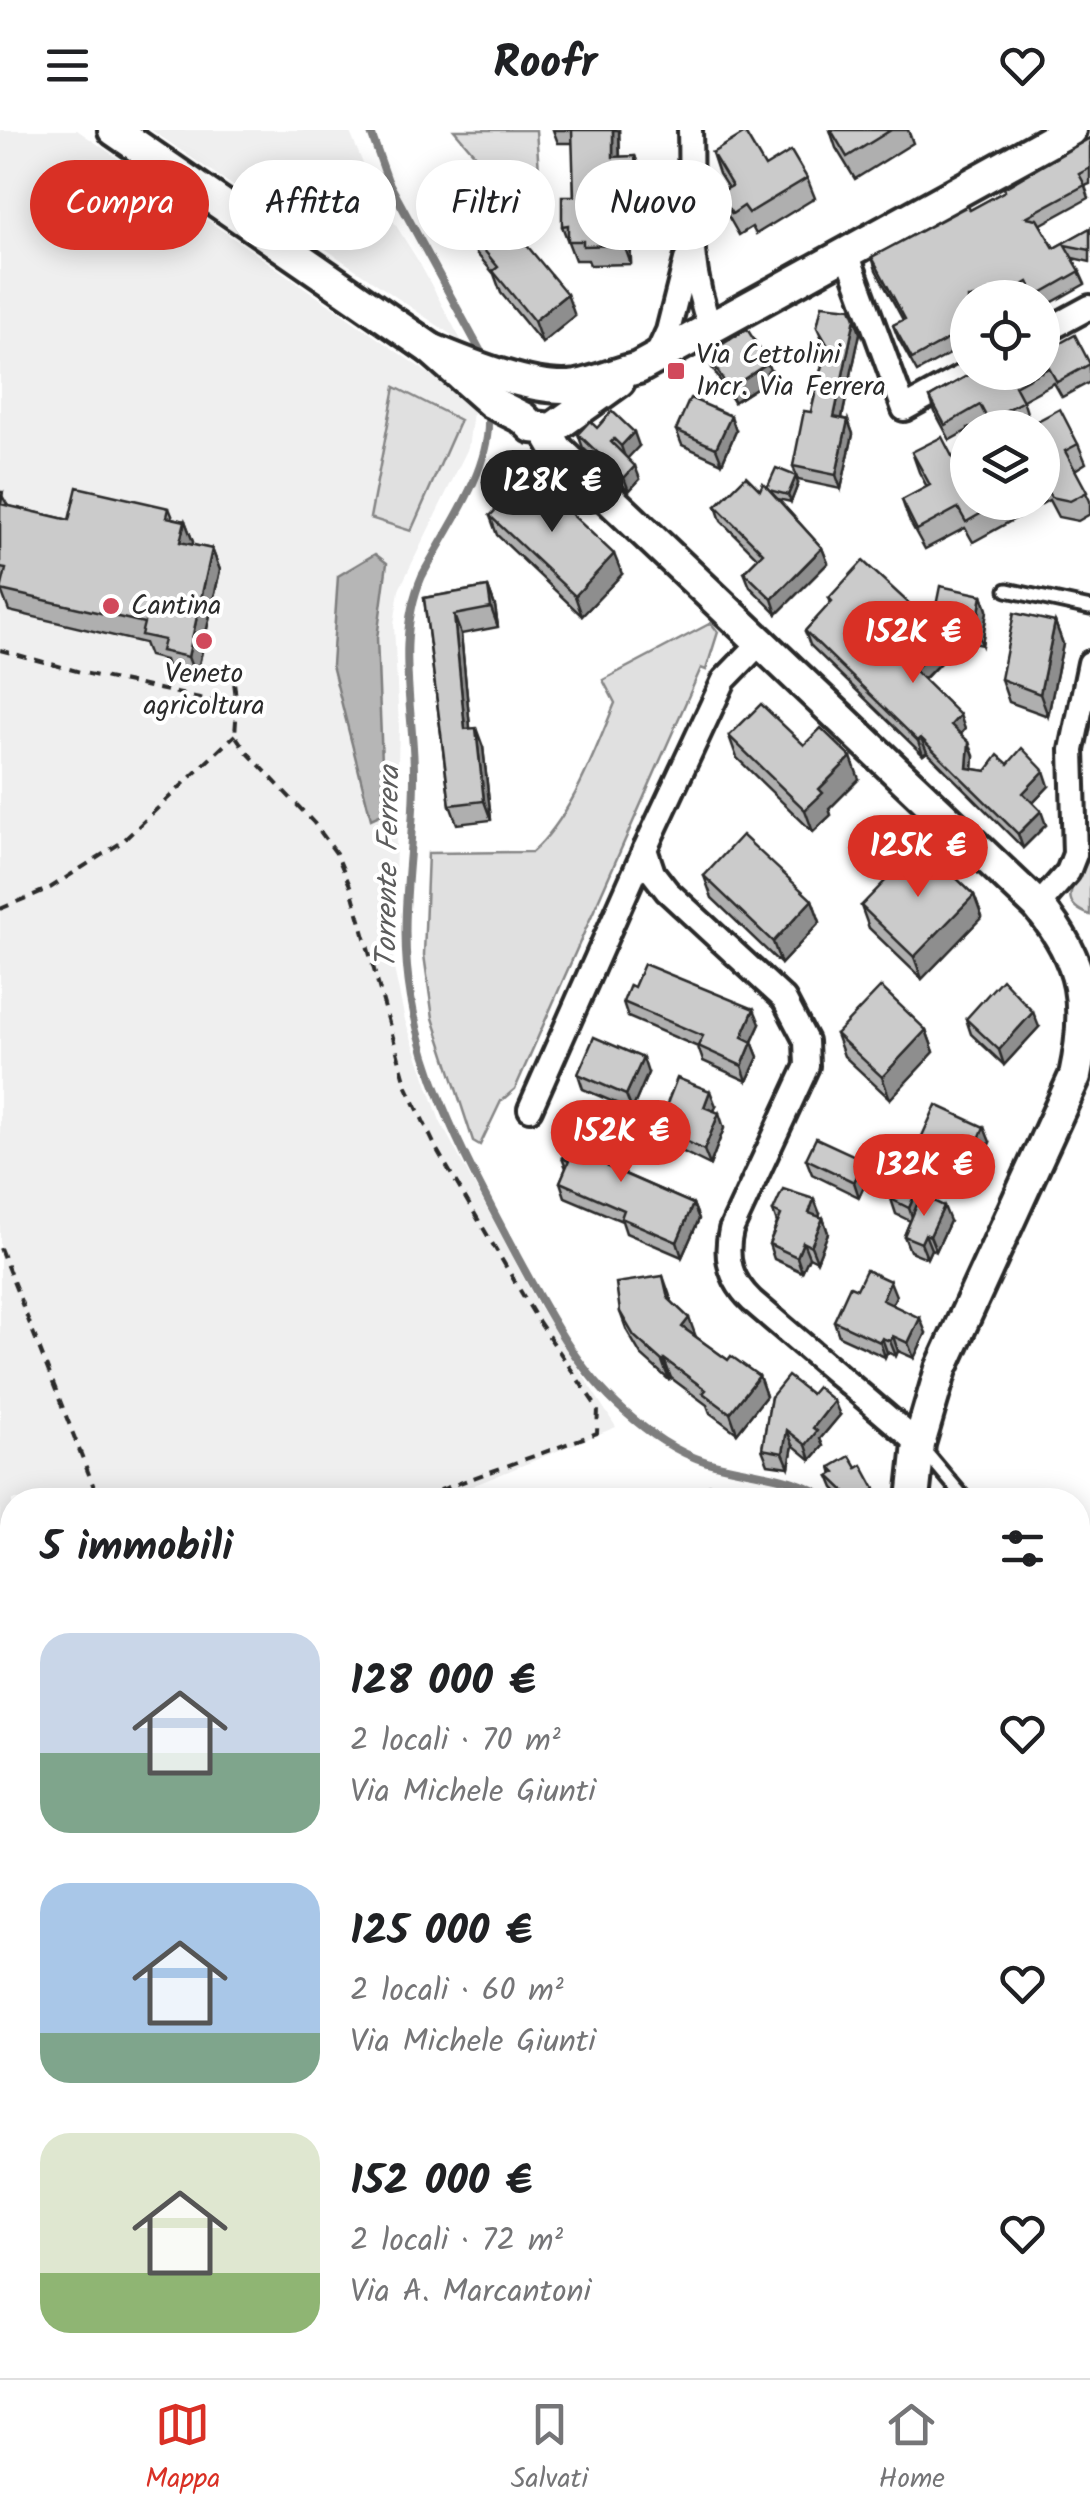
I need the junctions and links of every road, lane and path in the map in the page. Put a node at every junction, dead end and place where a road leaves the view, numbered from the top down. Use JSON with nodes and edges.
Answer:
{"nodes":[{"id":1,"x":114,"y":130,"type":"edge"},
{"id":2,"x":690,"y":130,"type":"edge"},
{"id":3,"x":1070,"y":130,"type":"edge"},
{"id":4,"x":690,"y":160,"type":"edge"},
{"id":5,"x":688,"y":250,"type":"edge"},
{"id":6,"x":693,"y":250,"type":"edge"},
{"id":7,"x":847,"y":253,"type":"junction"},
{"id":8,"x":1090,"y":307,"type":"edge"},
{"id":9,"x":1060,"y":323,"type":"edge"},
{"id":10,"x":711,"y":328,"type":"junction"},
{"id":11,"x":431,"y":348,"type":"junction"},
{"id":12,"x":646,"y":363,"type":"junction"},
{"id":13,"x":546,"y":384,"type":"junction"},
{"id":14,"x":950,"y":384,"type":"edge"},
{"id":15,"x":544,"y":423,"type":"junction"},
{"id":16,"x":1006,"y":590,"type":"dead end"},
{"id":17,"x":1090,"y":608,"type":"edge"},
{"id":18,"x":759,"y":644,"type":"junction"},
{"id":19,"x":0,"y":650,"type":"edge"},
{"id":20,"x":1090,"y":663,"type":"edge"},
{"id":21,"x":232,"y":666,"type":"dead end"},
{"id":22,"x":236,"y":706,"type":"junction"},
{"id":23,"x":235,"y":735,"type":"junction"},
{"id":24,"x":645,"y":849,"type":"junction"},
{"id":25,"x":1038,"y":906,"type":"junction"},
{"id":26,"x":0,"y":908,"type":"edge"},
{"id":27,"x":1079,"y":947,"type":"edge"},
{"id":28,"x":1087,"y":981,"type":"edge"},
{"id":29,"x":530,"y":1109,"type":"dead end"},
{"id":30,"x":0,"y":1248,"type":"edge"},
{"id":31,"x":919,"y":1444,"type":"junction"},
{"id":32,"x":94,"y":1488,"type":"edge"},
{"id":33,"x":446,"y":1488,"type":"edge"},
{"id":34,"x":914,"y":1488,"type":"edge"},
{"id":35,"x":956,"y":1488,"type":"edge"}],
"edges":[{"from":1,"to":11,"type":"street"},
{"from":2,"to":4,"type":"street"},
{"from":3,"to":7,"type":"street"},
{"from":5,"to":12,"type":"street"},
{"from":6,"to":10,"type":"street"},
{"from":7,"to":10,"type":"street"},
{"from":7,"to":14,"type":"street"},
{"from":8,"to":9,"type":"street"},
{"from":10,"to":12,"type":"street"},
{"from":11,"to":13,"type":"street"},
{"from":11,"to":15,"type":"street"},
{"from":12,"to":13,"type":"street"},
{"from":12,"to":15,"type":"street"},
{"from":13,"to":15,"type":"street"},
{"from":15,"to":18,"type":"street"},
{"from":16,"to":17,"type":"lane"},
{"from":18,"to":24,"type":"street"},
{"from":18,"to":25,"type":"street"},
{"from":19,"to":22,"type":"path"},
{"from":20,"to":25,"type":"street"},
{"from":21,"to":22,"type":"path"},
{"from":22,"to":23,"type":"path"},
{"from":23,"to":26,"type":"path"},
{"from":23,"to":33,"type":"path"},
{"from":24,"to":29,"type":"street"},
{"from":24,"to":31,"type":"street"},
{"from":25,"to":27,"type":"street"},
{"from":27,"to":28,"type":"street"},
{"from":28,"to":31,"type":"street"},
{"from":30,"to":32,"type":"path"},
{"from":31,"to":34,"type":"street"},
{"from":31,"to":35,"type":"lane"}]}
